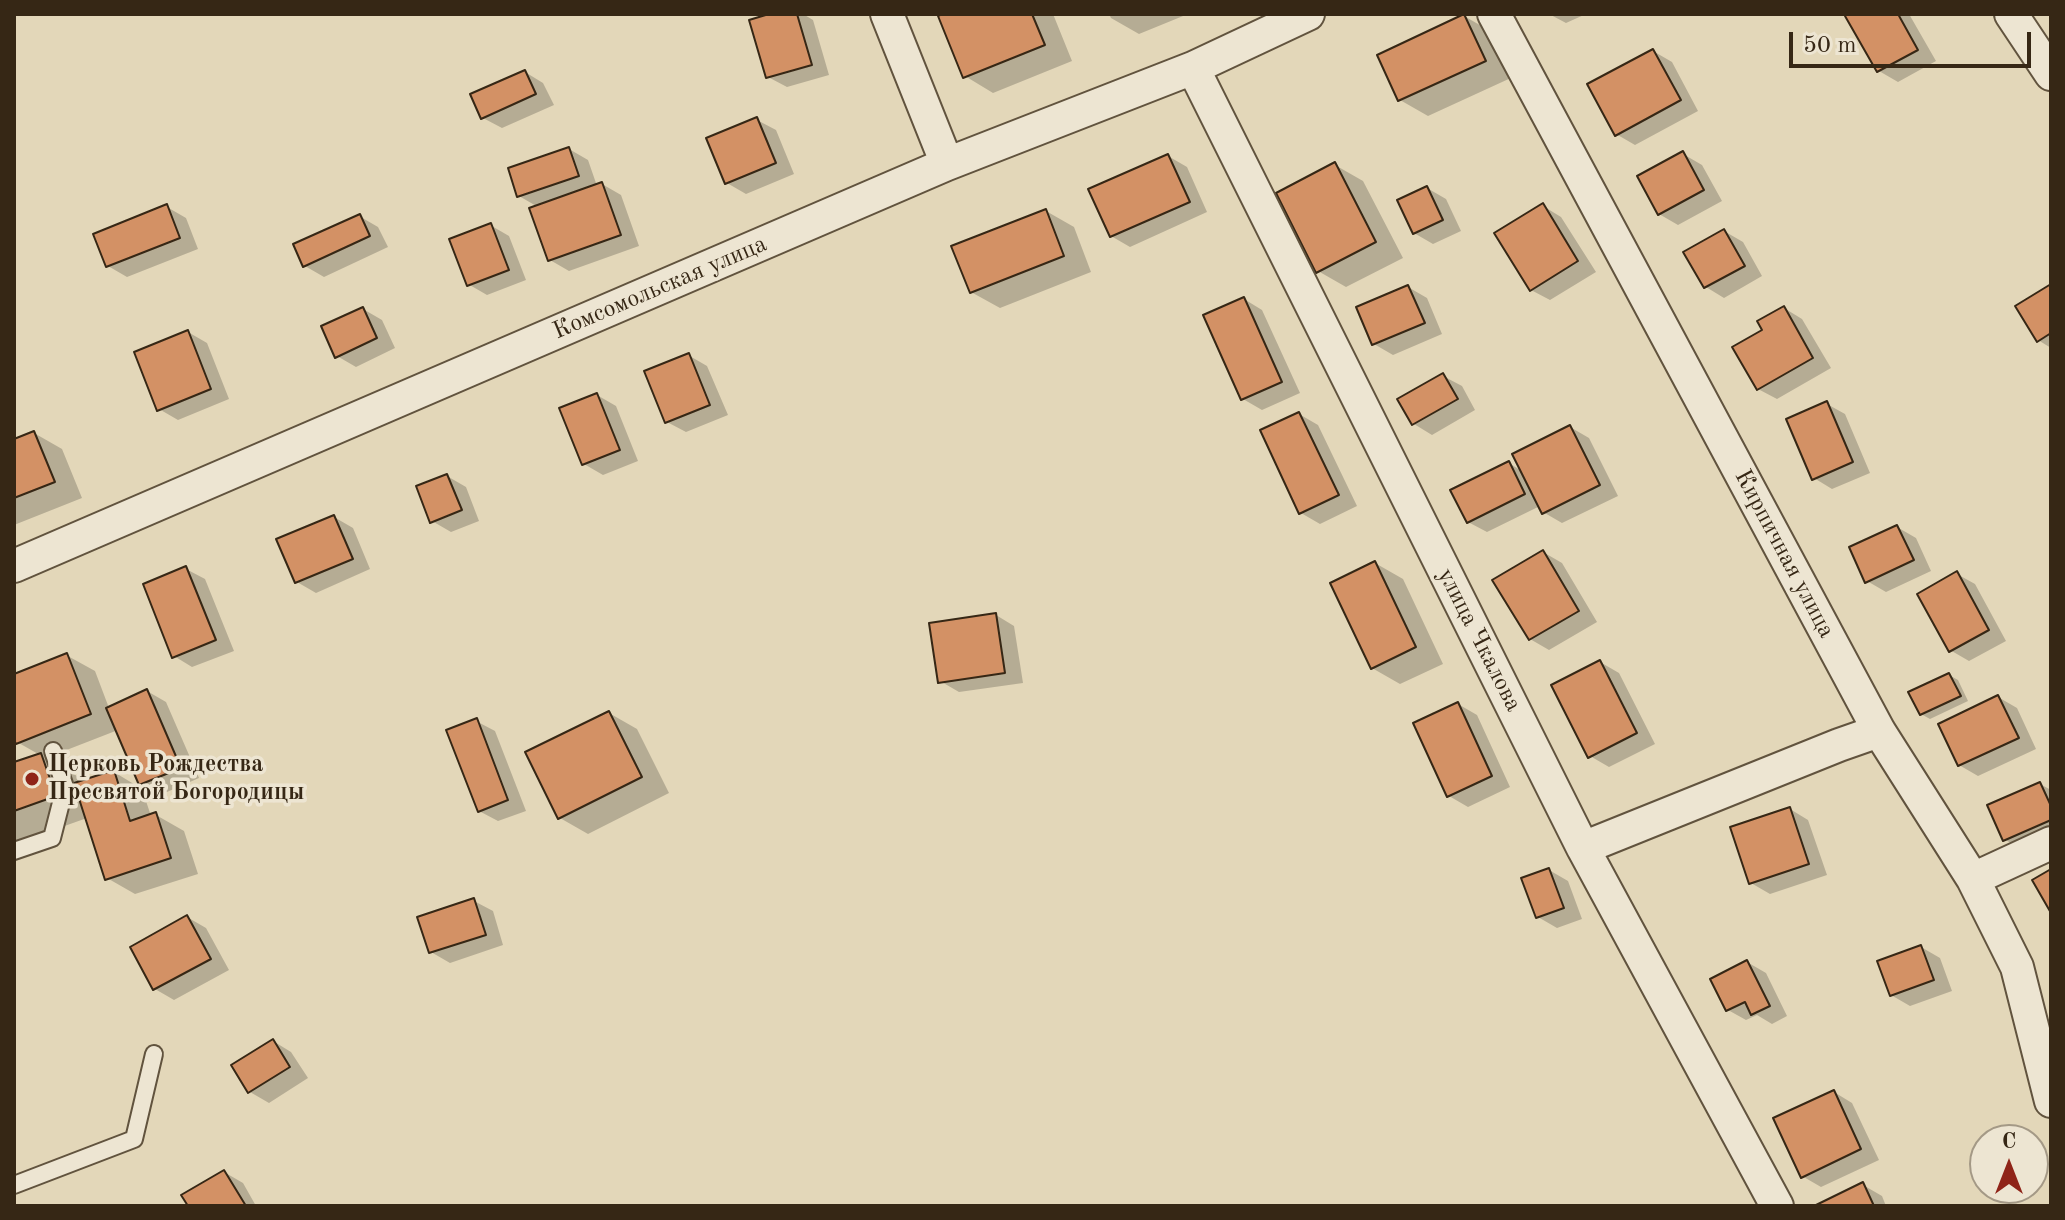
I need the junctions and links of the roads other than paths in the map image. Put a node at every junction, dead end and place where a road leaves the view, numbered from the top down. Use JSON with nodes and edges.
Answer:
{"nodes":[{"id":1,"x":887,"y":14,"type":"edge"},
{"id":2,"x":1308,"y":14,"type":"edge"},
{"id":3,"x":1494,"y":14,"type":"edge"},
{"id":4,"x":2011,"y":14,"type":"edge"},
{"id":5,"x":1193,"y":68,"type":"junction"},
{"id":6,"x":2051,"y":74,"type":"edge"},
{"id":7,"x":947,"y":164,"type":"junction"},
{"id":8,"x":14,"y":566,"type":"edge"},
{"id":9,"x":1879,"y":731,"type":"junction"},
{"id":10,"x":53,"y":751,"type":"dead end"},
{"id":11,"x":2051,"y":843,"type":"edge"},
{"id":12,"x":1583,"y":848,"type":"junction"},
{"id":13,"x":14,"y":851,"type":"edge"},
{"id":14,"x":1973,"y":879,"type":"junction"},
{"id":15,"x":154,"y":1054,"type":"dead end"},
{"id":16,"x":2051,"y":1101,"type":"edge"},
{"id":17,"x":14,"y":1185,"type":"edge"},
{"id":18,"x":1777,"y":1206,"type":"edge"}],
"edges":[{"from":1,"to":7,"type":"street"},
{"from":2,"to":5,"type":"street","name":"Комсомольская улица"},
{"from":3,"to":9,"type":"street","name":"Кирпичная улица"},
{"from":4,"to":6,"type":"street"},
{"from":5,"to":7,"type":"street","name":"Комсомольская улица"},
{"from":5,"to":12,"type":"street","name":"улица Чкалова"},
{"from":7,"to":8,"type":"street","name":"Комсомольская улица"},
{"from":9,"to":12,"type":"street"},
{"from":9,"to":14,"type":"street","name":"Кирпичная улица"},
{"from":10,"to":13,"type":"lane"},
{"from":11,"to":14,"type":"street"},
{"from":12,"to":18,"type":"street","name":"улица Чкалова"},
{"from":14,"to":16,"type":"street","name":"Кирпичная улица"},
{"from":15,"to":17,"type":"lane"}]}
